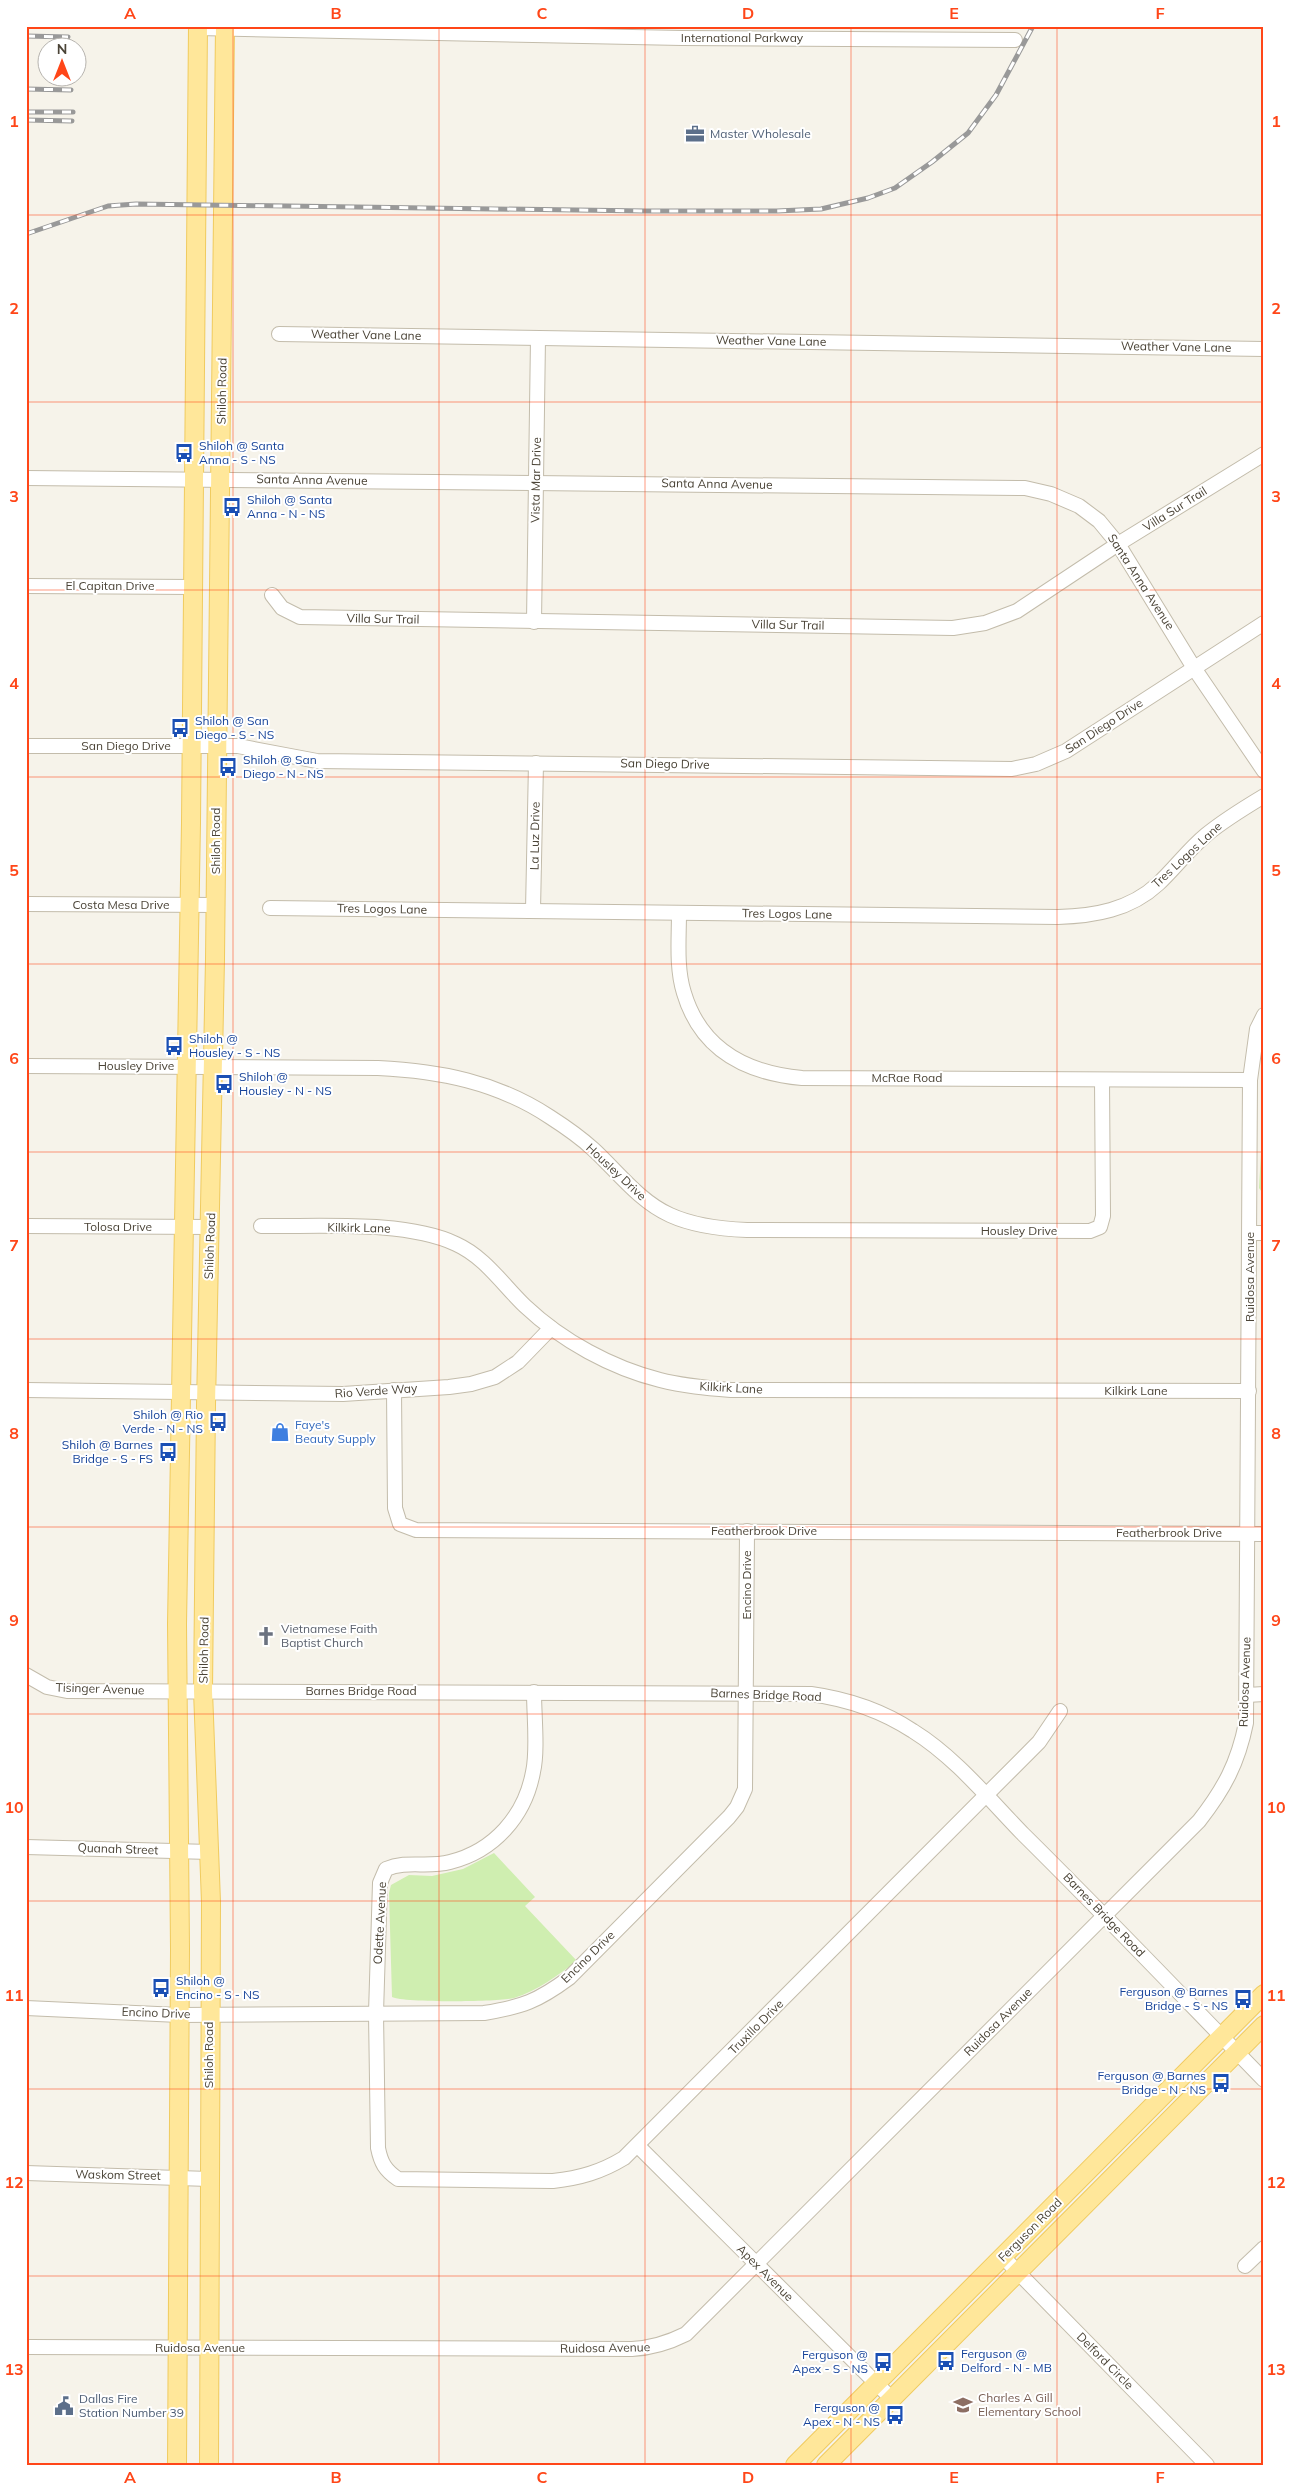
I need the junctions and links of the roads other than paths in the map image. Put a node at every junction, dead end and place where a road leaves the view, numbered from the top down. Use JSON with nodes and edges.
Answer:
{"nodes":[{"id":1,"x":198,"y":27,"type":"edge"},
{"id":2,"x":225,"y":28,"type":"edge"},
{"id":3,"x":888,"y":32,"type":"edge"},
{"id":4,"x":1015,"y":40,"type":"dead end"},
{"id":5,"x":279,"y":334,"type":"dead end"},
{"id":6,"x":538,"y":338,"type":"junction"},
{"id":7,"x":1264,"y":348,"type":"edge"},
{"id":8,"x":1264,"y":454,"type":"edge"},
{"id":9,"x":26,"y":478,"type":"edge"},
{"id":10,"x":195,"y":478,"type":"junction"},
{"id":11,"x":222,"y":479,"type":"junction"},
{"id":12,"x":535,"y":482,"type":"junction"},
{"id":13,"x":1118,"y":544,"type":"junction"},
{"id":14,"x":26,"y":586,"type":"edge"},
{"id":15,"x":194,"y":587,"type":"junction"},
{"id":16,"x":272,"y":595,"type":"dead end"},
{"id":17,"x":534,"y":622,"type":"junction"},
{"id":18,"x":1264,"y":623,"type":"edge"},
{"id":19,"x":1194,"y":668,"type":"junction"},
{"id":20,"x":26,"y":746,"type":"edge"},
{"id":21,"x":191,"y":746,"type":"junction"},
{"id":22,"x":217,"y":746,"type":"junction"},
{"id":23,"x":536,"y":763,"type":"junction"},
{"id":24,"x":1264,"y":771,"type":"edge"},
{"id":25,"x":1264,"y":796,"type":"edge"},
{"id":26,"x":26,"y":904,"type":"edge"},
{"id":27,"x":190,"y":905,"type":"junction"},
{"id":28,"x":216,"y":905,"type":"junction"},
{"id":29,"x":270,"y":908,"type":"dead end"},
{"id":30,"x":533,"y":910,"type":"junction"},
{"id":31,"x":679,"y":912,"type":"junction"},
{"id":32,"x":1264,"y":1015,"type":"edge"},
{"id":33,"x":26,"y":1066,"type":"edge"},
{"id":34,"x":187,"y":1066,"type":"junction"},
{"id":35,"x":214,"y":1067,"type":"junction"},
{"id":36,"x":1102,"y":1080,"type":"junction"},
{"id":37,"x":1250,"y":1080,"type":"junction"},
{"id":38,"x":26,"y":1226,"type":"edge"},
{"id":39,"x":261,"y":1226,"type":"dead end"},
{"id":40,"x":184,"y":1227,"type":"junction"},
{"id":41,"x":211,"y":1227,"type":"junction"},
{"id":42,"x":1257,"y":1233,"type":"edge"},
{"id":43,"x":551,"y":1328,"type":"junction"},
{"id":44,"x":26,"y":1390,"type":"edge"},
{"id":45,"x":394,"y":1390,"type":"junction"},
{"id":46,"x":181,"y":1391,"type":"junction"},
{"id":47,"x":1249,"y":1391,"type":"junction"},
{"id":48,"x":207,"y":1393,"type":"junction"},
{"id":49,"x":748,"y":1531,"type":"junction"},
{"id":50,"x":1246,"y":1534,"type":"junction"},
{"id":51,"x":1264,"y":1534,"type":"edge"},
{"id":52,"x":26,"y":1675,"type":"edge"},
{"id":53,"x":177,"y":1690,"type":"junction"},
{"id":54,"x":203,"y":1691,"type":"junction"},
{"id":55,"x":534,"y":1692,"type":"junction"},
{"id":56,"x":747,"y":1693,"type":"junction"},
{"id":57,"x":1264,"y":1694,"type":"edge"},
{"id":58,"x":1247,"y":1695,"type":"junction"},
{"id":59,"x":1060,"y":1711,"type":"dead end"},
{"id":60,"x":986,"y":1796,"type":"junction"},
{"id":61,"x":26,"y":1847,"type":"edge"},
{"id":62,"x":178,"y":1851,"type":"junction"},
{"id":63,"x":210,"y":1852,"type":"junction"},
{"id":64,"x":1105,"y":1915,"type":"junction"},
{"id":65,"x":1264,"y":1994,"type":"edge"},
{"id":66,"x":26,"y":2008,"type":"edge"},
{"id":67,"x":376,"y":2013,"type":"junction"},
{"id":68,"x":209,"y":2014,"type":"junction"},
{"id":69,"x":179,"y":2015,"type":"junction"},
{"id":70,"x":1264,"y":2025,"type":"edge"},
{"id":71,"x":1221,"y":2036,"type":"junction"},
{"id":72,"x":1236,"y":2052,"type":"junction"},
{"id":73,"x":1264,"y":2080,"type":"edge"},
{"id":74,"x":638,"y":2146,"type":"junction"},
{"id":75,"x":381,"y":2164,"type":"joint"},
{"id":76,"x":26,"y":2173,"type":"edge"},
{"id":77,"x":179,"y":2176,"type":"junction"},
{"id":78,"x":209,"y":2179,"type":"junction"},
{"id":79,"x":1264,"y":2248,"type":"edge"},
{"id":80,"x":1003,"y":2257,"type":"junction"},
{"id":81,"x":756,"y":2264,"type":"junction"},
{"id":82,"x":1245,"y":2266,"type":"dead end"},
{"id":83,"x":1018,"y":2273,"type":"junction"},
{"id":84,"x":26,"y":2347,"type":"edge"},
{"id":85,"x":178,"y":2347,"type":"junction"},
{"id":86,"x":209,"y":2347,"type":"junction"},
{"id":87,"x":876,"y":2384,"type":"junction"},
{"id":88,"x":892,"y":2399,"type":"junction"},
{"id":89,"x":177,"y":2465,"type":"edge"},
{"id":90,"x":209,"y":2465,"type":"edge"},
{"id":91,"x":795,"y":2465,"type":"edge"},
{"id":92,"x":826,"y":2465,"type":"edge"},
{"id":93,"x":1207,"y":2465,"type":"edge"}],
"edges":[{"from":1,"to":2,"type":"street","name":"International Parkway"},
{"from":1,"to":10,"type":"main road","name":"Shiloh Road"},
{"from":2,"to":3,"type":"street","name":"International Parkway"},
{"from":2,"to":11,"type":"main road","name":"Shiloh Road"},
{"from":3,"to":4,"type":"street","name":"International Parkway"},
{"from":5,"to":6,"type":"street","name":"Weather Vane Lane"},
{"from":6,"to":7,"type":"street","name":"Weather Vane Lane"},
{"from":6,"to":12,"type":"street","name":"Vista Mar Drive"},
{"from":8,"to":13,"type":"street","name":"Villa Sur Trail"},
{"from":9,"to":10,"type":"street","name":"Santa Anna Avenue"},
{"from":10,"to":11,"type":"street","name":"Santa Anna Avenue"},
{"from":10,"to":15,"type":"main road","name":"Shiloh Road"},
{"from":11,"to":12,"type":"street","name":"Santa Anna Avenue"},
{"from":11,"to":22,"type":"main road","name":"Shiloh Road"},
{"from":12,"to":13,"type":"street","name":"Santa Anna Avenue"},
{"from":12,"to":17,"type":"street","name":"Vista Mar Drive"},
{"from":13,"to":17,"type":"street","name":"Villa Sur Trail"},
{"from":13,"to":19,"type":"street","name":"Santa Anna Avenue"},
{"from":14,"to":15,"type":"street","name":"El Capitan Drive"},
{"from":15,"to":21,"type":"main road","name":"Shiloh Road"},
{"from":16,"to":17,"type":"street","name":"Villa Sur Trail"},
{"from":18,"to":19,"type":"street","name":"San Diego Drive"},
{"from":19,"to":23,"type":"street","name":"San Diego Drive"},
{"from":19,"to":24,"type":"street","name":"Santa Anna Avenue"},
{"from":20,"to":21,"type":"street","name":"San Diego Drive"},
{"from":21,"to":22,"type":"street","name":"San Diego Drive"},
{"from":21,"to":27,"type":"main road","name":"Shiloh Road"},
{"from":22,"to":23,"type":"street","name":"San Diego Drive"},
{"from":22,"to":28,"type":"main road","name":"Shiloh Road"},
{"from":23,"to":30,"type":"street","name":"La Luz Drive"},
{"from":25,"to":31,"type":"street","name":"Tres Logos Lane"},
{"from":26,"to":27,"type":"street","name":"Costa Mesa Drive"},
{"from":27,"to":28,"type":"street","name":"Costa Mesa Drive"},
{"from":27,"to":34,"type":"main road","name":"Shiloh Road"},
{"from":28,"to":35,"type":"main road","name":"Shiloh Road"},
{"from":29,"to":30,"type":"street","name":"Tres Logos Lane"},
{"from":30,"to":31,"type":"street","name":"Tres Logos Lane"},
{"from":31,"to":36,"type":"street","name":"McRae Road"},
{"from":32,"to":37,"type":"street","name":"Ruidosa Avenue"},
{"from":33,"to":34,"type":"street","name":"Housley Drive"},
{"from":34,"to":35,"type":"street","name":"Housley Drive"},
{"from":34,"to":40,"type":"main road","name":"Shiloh Road"},
{"from":35,"to":36,"type":"street","name":"Housley Drive"},
{"from":35,"to":41,"type":"main road","name":"Shiloh Road"},
{"from":36,"to":37,"type":"street","name":"McRae Road"},
{"from":37,"to":42,"type":"street","name":"Ruidosa Avenue"},
{"from":38,"to":40,"type":"street","name":"Tolosa Drive"},
{"from":39,"to":43,"type":"street","name":"Kilkirk Lane"},
{"from":40,"to":41,"type":"street","name":"Tolosa Drive"},
{"from":40,"to":46,"type":"main road","name":"Shiloh Road"},
{"from":41,"to":48,"type":"main road","name":"Shiloh Road"},
{"from":42,"to":47,"type":"street","name":"Ruidosa Avenue"},
{"from":43,"to":45,"type":"street","name":"Rio Verde Way"},
{"from":43,"to":47,"type":"street","name":"Kilkirk Lane"},
{"from":44,"to":46,"type":"street"},
{"from":45,"to":48,"type":"street","name":"Rio Verde Way"},
{"from":45,"to":49,"type":"street","name":"Featherbrook Drive"},
{"from":46,"to":48,"type":"street","name":"Rio Verde Way"},
{"from":46,"to":53,"type":"main road","name":"Shiloh Road"},
{"from":47,"to":50,"type":"street","name":"Ruidosa Avenue"},
{"from":48,"to":54,"type":"main road","name":"Shiloh Road"},
{"from":49,"to":50,"type":"street","name":"Featherbrook Drive"},
{"from":49,"to":56,"type":"street","name":"Encino Drive"},
{"from":50,"to":51,"type":"street","name":"Featherbrook Drive"},
{"from":50,"to":58,"type":"street","name":"Ruidosa Avenue"},
{"from":52,"to":53,"type":"street","name":"Tisinger Avenue"},
{"from":53,"to":54,"type":"street","name":"Barnes Bridge Road"},
{"from":53,"to":62,"type":"main road","name":"Shiloh Road"},
{"from":54,"to":55,"type":"street","name":"Barnes Bridge Road"},
{"from":54,"to":63,"type":"main road","name":"Shiloh Road"},
{"from":55,"to":56,"type":"street","name":"Barnes Bridge Road"},
{"from":55,"to":67,"type":"street","name":"Odette Avenue"},
{"from":56,"to":60,"type":"street","name":"Barnes Bridge Road"},
{"from":56,"to":67,"type":"street","name":"Encino Drive"},
{"from":57,"to":58,"type":"street"},
{"from":58,"to":64,"type":"street","name":"Ruidosa Avenue"},
{"from":59,"to":60,"type":"street","name":"Truxillo Drive"},
{"from":60,"to":64,"type":"street","name":"Barnes Bridge Road"},
{"from":60,"to":74,"type":"street","name":"Truxillo Drive"},
{"from":61,"to":62,"type":"street","name":"Quanah Street"},
{"from":62,"to":63,"type":"street","name":"Quanah Street"},
{"from":62,"to":69,"type":"main road","name":"Shiloh Road"},
{"from":63,"to":68,"type":"main road","name":"Shiloh Road"},
{"from":64,"to":71,"type":"street","name":"Barnes Bridge Road"},
{"from":64,"to":81,"type":"street","name":"Ruidosa Avenue"},
{"from":65,"to":71,"type":"main road","name":"Ferguson Road"},
{"from":66,"to":69,"type":"street","name":"Encino Drive"},
{"from":67,"to":68,"type":"street","name":"Encino Drive"},
{"from":67,"to":75,"type":"street","name":"Odette Avenue"},
{"from":68,"to":69,"type":"street","name":"Encino Drive"},
{"from":68,"to":78,"type":"main road","name":"Shiloh Road"},
{"from":69,"to":77,"type":"main road","name":"Shiloh Road"},
{"from":70,"to":72,"type":"main road","name":"Ferguson Road"},
{"from":71,"to":72,"type":"street","name":"Barnes Bridge Road"},
{"from":71,"to":80,"type":"main road","name":"Ferguson Road"},
{"from":72,"to":73,"type":"street","name":"Barnes Bridge Road"},
{"from":72,"to":83,"type":"main road","name":"Ferguson Road"},
{"from":74,"to":75,"type":"street","name":"Truxillo Drive"},
{"from":74,"to":81,"type":"street","name":"Apex Avenue"},
{"from":76,"to":77,"type":"street","name":"Waskom Street"},
{"from":77,"to":78,"type":"street","name":"Waskom Street"},
{"from":77,"to":85,"type":"main road","name":"Shiloh Road"},
{"from":78,"to":86,"type":"main road","name":"Shiloh Road"},
{"from":79,"to":82,"type":"street"},
{"from":80,"to":83,"type":"street","name":"Delford Circle"},
{"from":80,"to":87,"type":"main road","name":"Ferguson Road"},
{"from":81,"to":86,"type":"street","name":"Ruidosa Avenue"},
{"from":81,"to":87,"type":"street","name":"Apex Avenue"},
{"from":83,"to":88,"type":"main road","name":"Ferguson Road"},
{"from":83,"to":93,"type":"street","name":"Delford Circle"},
{"from":84,"to":85,"type":"street","name":"Ruidosa Avenue"},
{"from":85,"to":86,"type":"street","name":"Ruidosa Avenue"},
{"from":85,"to":89,"type":"main road","name":"Shiloh Road"},
{"from":86,"to":90,"type":"main road","name":"Shiloh Road"},
{"from":87,"to":88,"type":"street","name":"Apex Avenue"},
{"from":87,"to":91,"type":"main road","name":"Ferguson Road"},
{"from":88,"to":92,"type":"main road","name":"Ferguson Road"}]}
